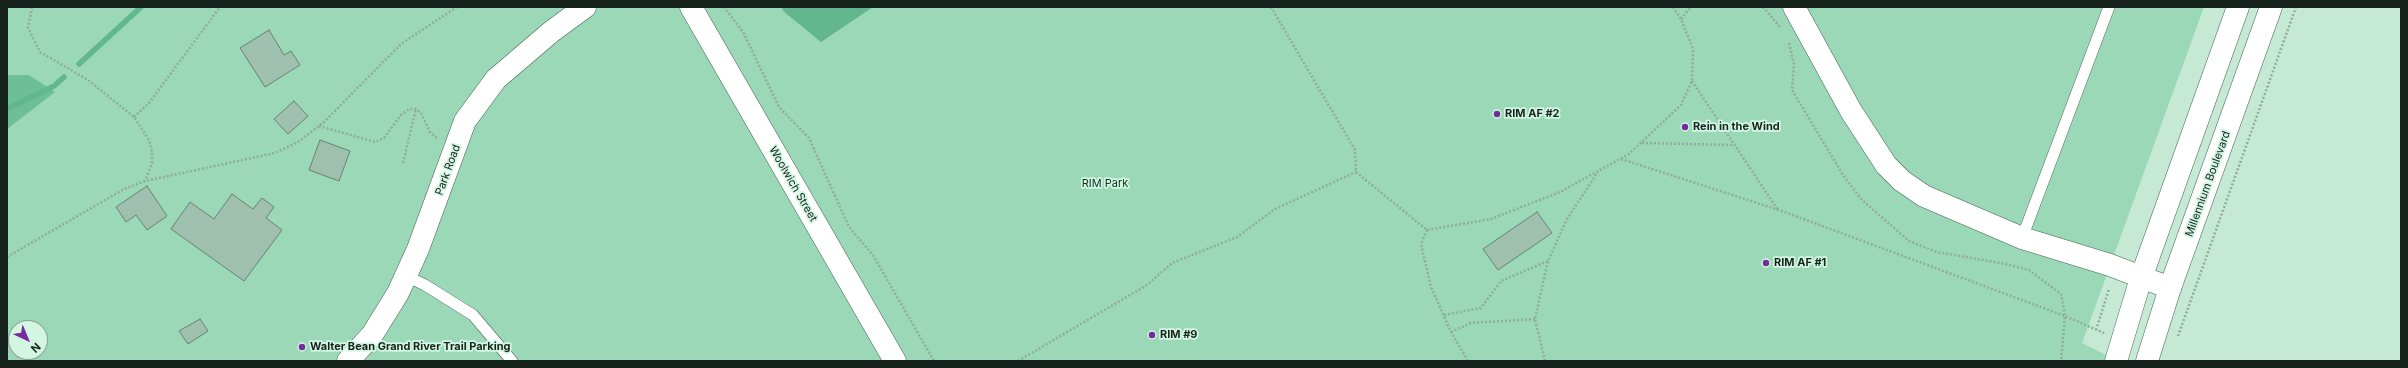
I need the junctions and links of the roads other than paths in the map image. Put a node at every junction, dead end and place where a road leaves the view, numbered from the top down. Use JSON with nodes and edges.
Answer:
{"nodes":[{"id":1,"x":585,"y":7,"type":"edge"},
{"id":2,"x":691,"y":7,"type":"edge"},
{"id":3,"x":1794,"y":7,"type":"edge"},
{"id":4,"x":2108,"y":7,"type":"edge"},
{"id":5,"x":2238,"y":7,"type":"edge"},
{"id":6,"x":2271,"y":7,"type":"edge"},
{"id":7,"x":2022,"y":238,"type":"junction"},
{"id":8,"x":406,"y":276,"type":"junction"},
{"id":9,"x":2142,"y":278,"type":"junction"},
{"id":10,"x":2170,"y":288,"type":"junction"},
{"id":11,"x":348,"y":361,"type":"edge"},
{"id":12,"x":512,"y":361,"type":"edge"},
{"id":13,"x":895,"y":361,"type":"edge"},
{"id":14,"x":2116,"y":361,"type":"edge"},
{"id":15,"x":2146,"y":361,"type":"edge"}],
"edges":[{"from":1,"to":8,"type":"street","name":"Park Road"},
{"from":2,"to":13,"type":"street","name":"Woolwich Street"},
{"from":3,"to":7,"type":"street"},
{"from":4,"to":7,"type":"lane"},
{"from":5,"to":9,"type":"street"},
{"from":6,"to":10,"type":"street","name":"Millennium Boulevard"},
{"from":7,"to":9,"type":"street"},
{"from":8,"to":11,"type":"street","name":"Park Road"},
{"from":8,"to":12,"type":"lane"},
{"from":9,"to":10,"type":"street"},
{"from":9,"to":14,"type":"street"},
{"from":10,"to":15,"type":"street","name":"Millennium Boulevard"}]}
